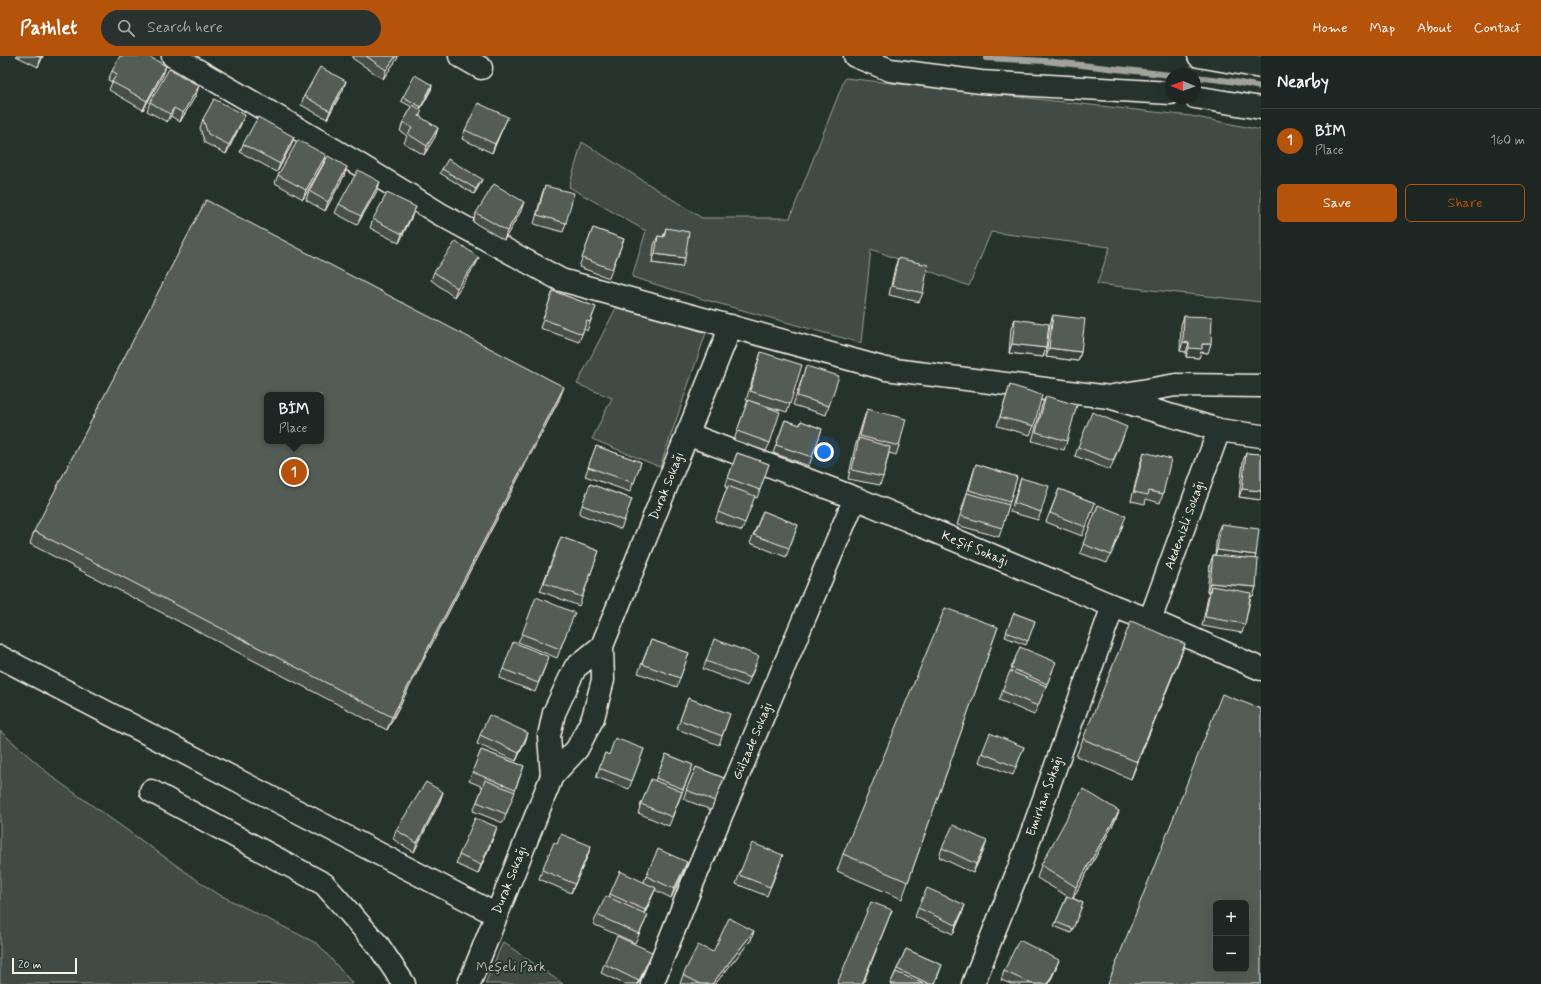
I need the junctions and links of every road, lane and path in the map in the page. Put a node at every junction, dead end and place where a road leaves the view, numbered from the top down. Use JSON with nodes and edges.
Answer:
{"nodes":[{"id":1,"x":173,"y":56,"type":"edge"},
{"id":2,"x":460,"y":56,"type":"edge"},
{"id":3,"x":855,"y":56,"type":"edge"},
{"id":4,"x":1199,"y":56,"type":"edge"},
{"id":5,"x":1261,"y":67,"type":"edge"},
{"id":6,"x":481,"y":68,"type":"dead end"},
{"id":7,"x":1165,"y":93,"type":"edge"},
{"id":8,"x":1201,"y":98,"type":"edge"},
{"id":9,"x":1261,"y":108,"type":"edge"},
{"id":10,"x":731,"y":326,"type":"junction"},
{"id":11,"x":1261,"y":386,"type":"edge"},
{"id":12,"x":1109,"y":397,"type":"junction"},
{"id":13,"x":1219,"y":430,"type":"junction"},
{"id":14,"x":687,"y":434,"type":"junction"},
{"id":15,"x":1261,"y":436,"type":"edge"},
{"id":16,"x":855,"y":498,"type":"junction"},
{"id":17,"x":1113,"y":606,"type":"junction"},
{"id":18,"x":1150,"y":620,"type":"junction"},
{"id":19,"x":602,"y":646,"type":"junction"},
{"id":20,"x":0,"y":657,"type":"edge"},
{"id":21,"x":1261,"y":669,"type":"edge"},
{"id":22,"x":552,"y":776,"type":"junction"},
{"id":23,"x":151,"y":791,"type":"dead end"},
{"id":24,"x":497,"y":915,"type":"junction"},
{"id":25,"x":404,"y":984,"type":"edge"},
{"id":26,"x":469,"y":984,"type":"edge"},
{"id":27,"x":652,"y":984,"type":"edge"},
{"id":28,"x":973,"y":984,"type":"edge"}],
"edges":[{"from":1,"to":10,"type":"street"},
{"from":2,"to":6,"type":"street"},
{"from":3,"to":7,"type":"street"},
{"from":4,"to":5,"type":"street"},
{"from":8,"to":9,"type":"street"},
{"from":10,"to":12,"type":"street"},
{"from":10,"to":14,"type":"street","name":"Durak Sokağı"},
{"from":11,"to":12,"type":"street"},
{"from":12,"to":13,"type":"street"},
{"from":13,"to":15,"type":"street"},
{"from":13,"to":18,"type":"street","name":"Akdenizli Sokağı"},
{"from":14,"to":16,"type":"street","name":"Keşif Sokağı"},
{"from":14,"to":19,"type":"street","name":"Durak Sokağı"},
{"from":16,"to":17,"type":"street","name":"Keşif Sokağı"},
{"from":16,"to":27,"type":"street","name":"Gülzade Sokağı"},
{"from":17,"to":18,"type":"street","name":"Keşif Sokağı"},
{"from":17,"to":28,"type":"street","name":"Emirhan Sokağı"},
{"from":18,"to":21,"type":"street","name":"Keşif Sokağı"},
{"from":19,"to":22,"type":"street","name":"Durak Sokağı"},
{"from":19,"to":22,"type":"street","name":"Durak Sokağı"},
{"from":20,"to":24,"type":"street"},
{"from":22,"to":24,"type":"street","name":"Durak Sokağı"},
{"from":23,"to":25,"type":"street"},
{"from":24,"to":26,"type":"street","name":"Durak Sokağı"}]}
